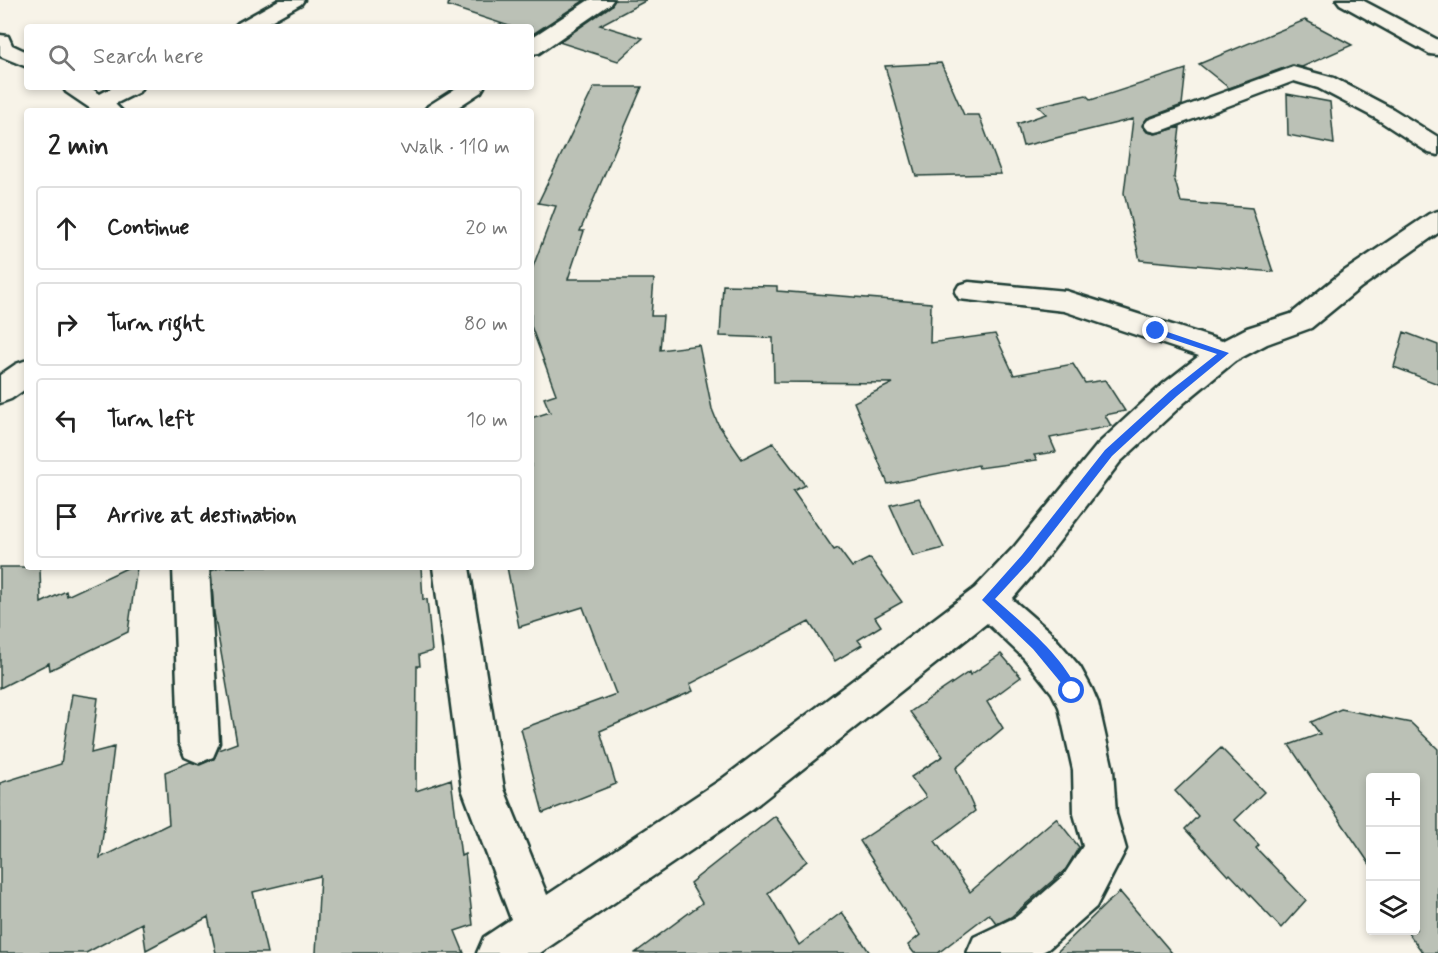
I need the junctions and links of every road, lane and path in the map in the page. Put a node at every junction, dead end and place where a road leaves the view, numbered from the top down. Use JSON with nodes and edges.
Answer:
{"nodes":[{"id":1,"x":294,"y":0,"type":"edge"},
{"id":2,"x":603,"y":0,"type":"edge"},
{"id":3,"x":1347,"y":0,"type":"edge"},
{"id":4,"x":250,"y":24,"type":"edge"},
{"id":5,"x":0,"y":41,"type":"edge"},
{"id":6,"x":534,"y":46,"type":"edge"},
{"id":7,"x":1438,"y":49,"type":"edge"},
{"id":8,"x":24,"y":59,"type":"edge"},
{"id":9,"x":79,"y":90,"type":"edge"},
{"id":10,"x":127,"y":90,"type":"edge"},
{"id":11,"x":468,"y":90,"type":"edge"},
{"id":12,"x":105,"y":107,"type":"edge"},
{"id":13,"x":440,"y":108,"type":"edge"},
{"id":14,"x":1156,"y":125,"type":"dead end"},
{"id":15,"x":1438,"y":148,"type":"edge"},
{"id":16,"x":1438,"y":220,"type":"edge"},
{"id":17,"x":969,"y":292,"type":"dead end"},
{"id":18,"x":1224,"y":353,"type":"junction"},
{"id":19,"x":24,"y":374,"type":"edge"},
{"id":20,"x":0,"y":391,"type":"edge"},
{"id":21,"x":191,"y":570,"type":"edge"},
{"id":22,"x":451,"y":570,"type":"edge"},
{"id":23,"x":988,"y":600,"type":"junction"},
{"id":24,"x":199,"y":743,"type":"dead end"},
{"id":25,"x":537,"y":927,"type":"junction"},
{"id":26,"x":500,"y":953,"type":"edge"},
{"id":27,"x":990,"y":953,"type":"edge"}],
"edges":[{"from":1,"to":4,"type":"street"},
{"from":2,"to":6,"type":"street"},
{"from":3,"to":7,"type":"street"},
{"from":5,"to":8,"type":"street"},
{"from":9,"to":12,"type":"street"},
{"from":10,"to":12,"type":"street"},
{"from":11,"to":13,"type":"street"},
{"from":14,"to":15,"type":"street"},
{"from":16,"to":18,"type":"street"},
{"from":17,"to":18,"type":"street"},
{"from":18,"to":23,"type":"street"},
{"from":19,"to":20,"type":"street"},
{"from":21,"to":24,"type":"street"},
{"from":22,"to":25,"type":"street"},
{"from":23,"to":25,"type":"street"},
{"from":23,"to":27,"type":"street"},
{"from":25,"to":26,"type":"street"}]}
